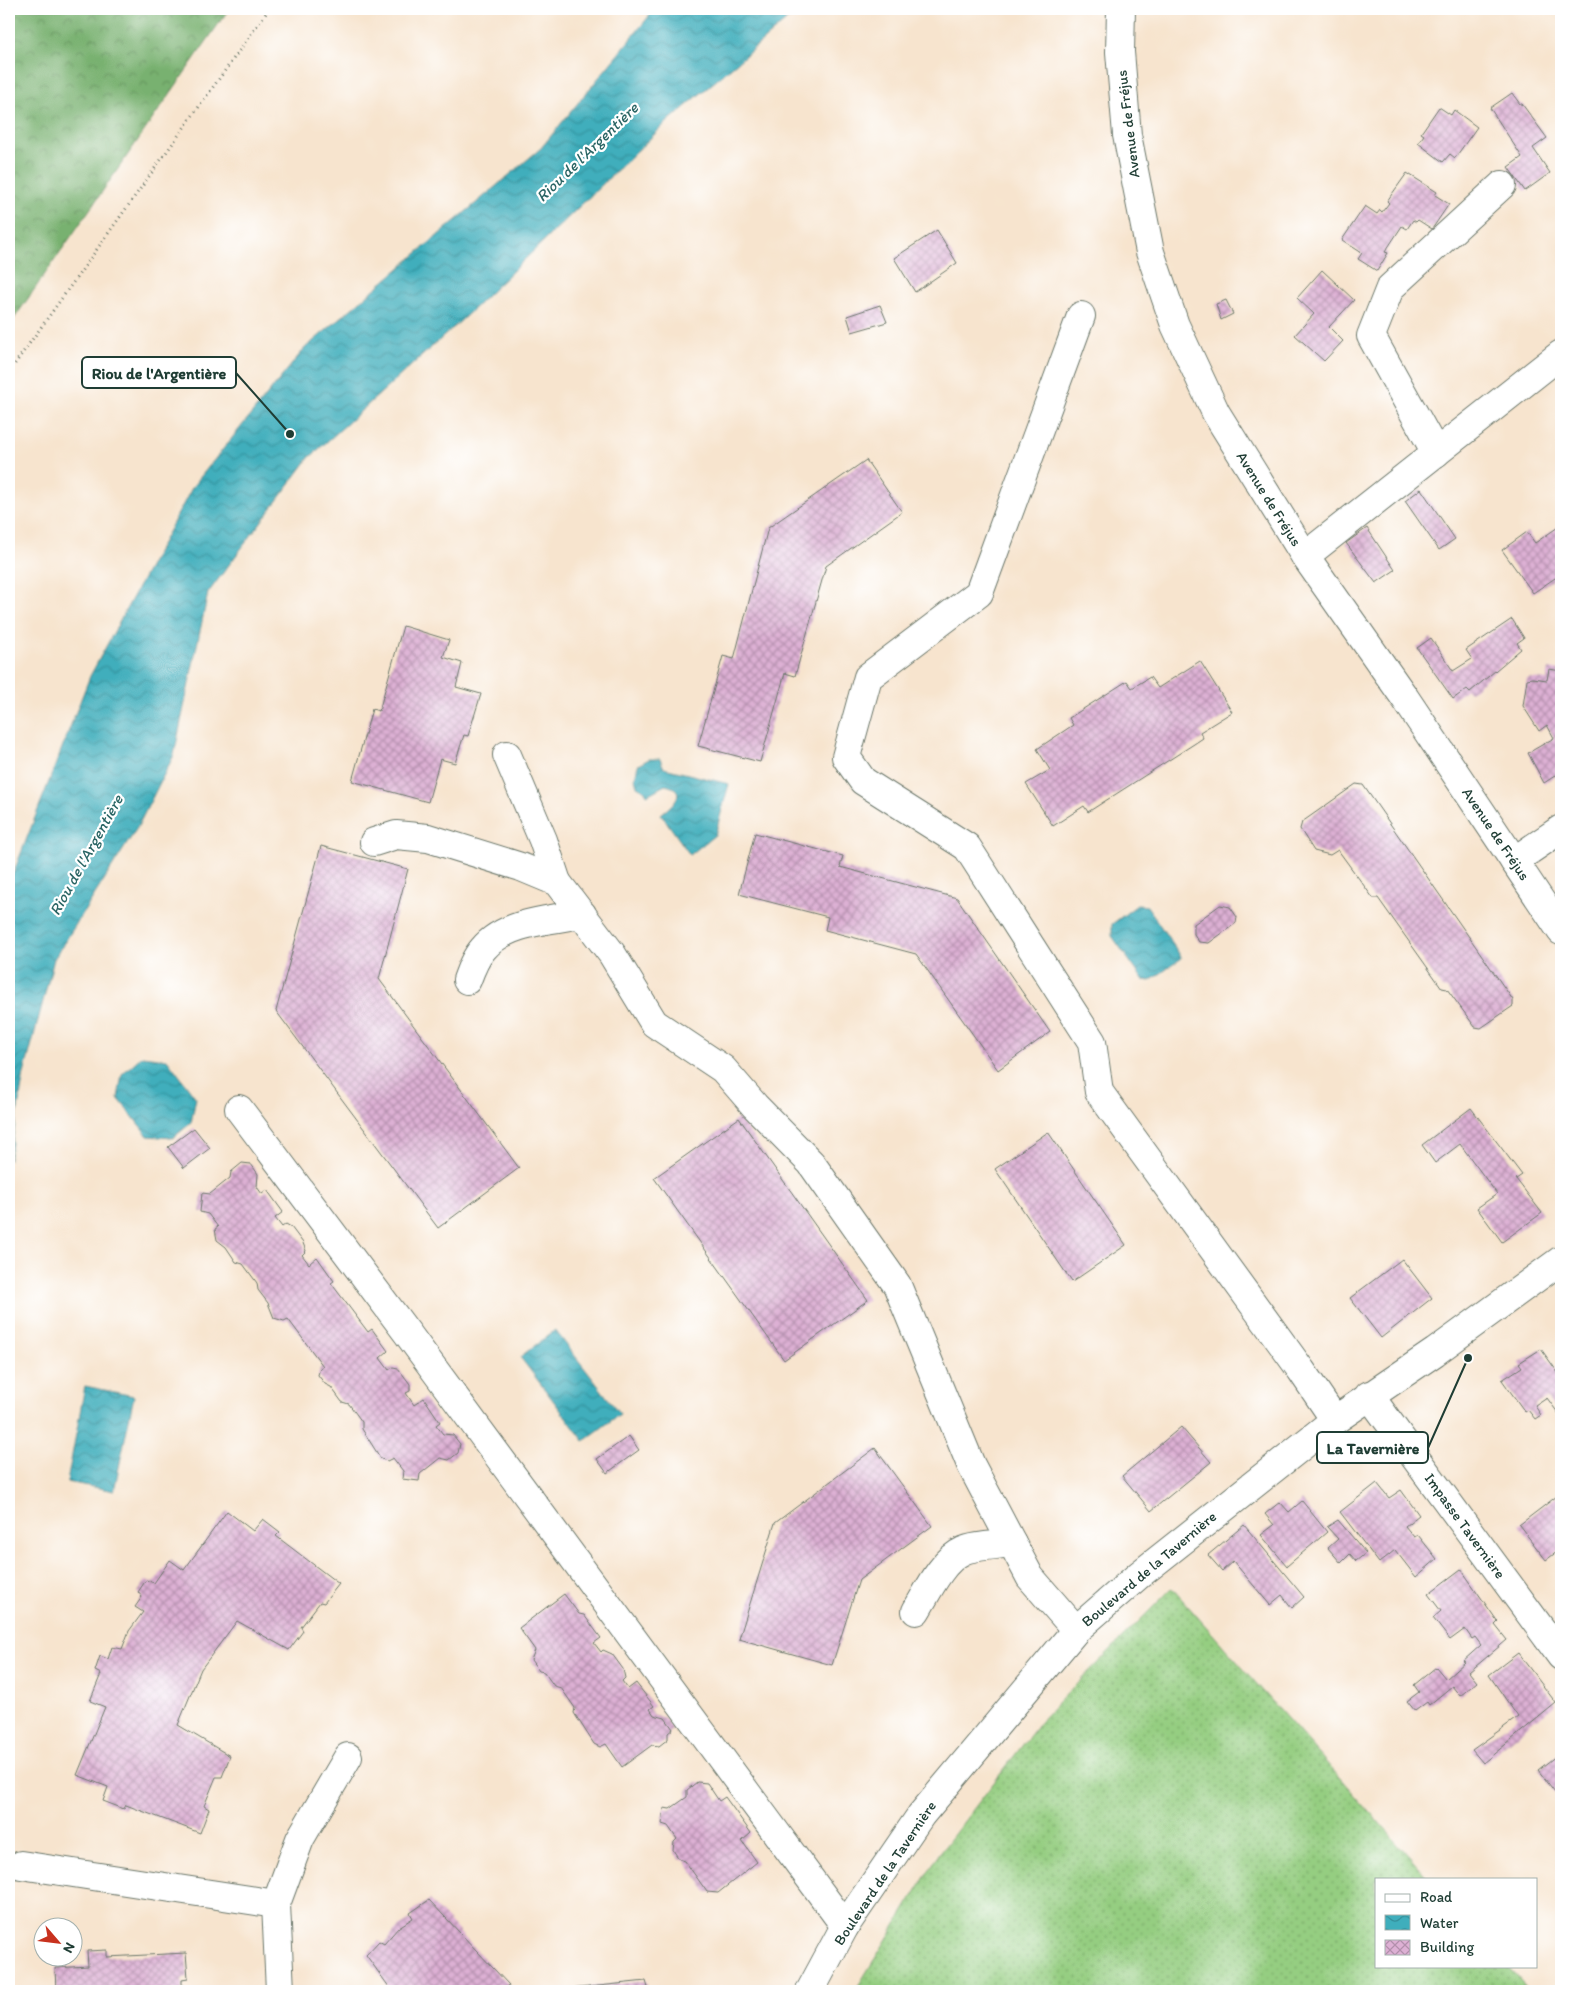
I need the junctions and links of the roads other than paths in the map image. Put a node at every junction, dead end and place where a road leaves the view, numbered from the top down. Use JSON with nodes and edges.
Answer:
{"nodes":[{"id":1,"x":1121,"y":9,"type":"edge"},
{"id":2,"x":1502,"y":185,"type":"dead end"},
{"id":3,"x":1081,"y":316,"type":"dead end"},
{"id":4,"x":1561,"y":354,"type":"edge"},
{"id":5,"x":1436,"y":453,"type":"junction"},
{"id":6,"x":1305,"y":556,"type":"junction"},
{"id":7,"x":507,"y":755,"type":"dead end"},
{"id":8,"x":1561,"y":829,"type":"edge"},
{"id":9,"x":374,"y":842,"type":"dead end"},
{"id":10,"x":1514,"y":861,"type":"junction"},
{"id":11,"x":557,"y":882,"type":"junction"},
{"id":12,"x":582,"y":914,"type":"junction"},
{"id":13,"x":1561,"y":931,"type":"edge"},
{"id":14,"x":467,"y":980,"type":"dead end"},
{"id":15,"x":238,"y":1109,"type":"dead end"},
{"id":16,"x":1561,"y":1260,"type":"edge"},
{"id":17,"x":1369,"y":1395,"type":"junction"},
{"id":18,"x":1335,"y":1420,"type":"junction"},
{"id":19,"x":1012,"y":1543,"type":"junction"},
{"id":20,"x":916,"y":1611,"type":"dead end"},
{"id":21,"x":1076,"y":1630,"type":"junction"},
{"id":22,"x":1561,"y":1656,"type":"edge"},
{"id":23,"x":348,"y":1757,"type":"dead end"},
{"id":24,"x":21,"y":1865,"type":"dead end"},
{"id":25,"x":276,"y":1904,"type":"junction"},
{"id":26,"x":845,"y":1926,"type":"junction"},
{"id":27,"x":280,"y":1991,"type":"edge"},
{"id":28,"x":810,"y":1991,"type":"edge"}],
"edges":[{"from":1,"to":6,"type":"street","name":"Avenue de Fréjus"},
{"from":2,"to":5,"type":"street"},
{"from":3,"to":18,"type":"street"},
{"from":4,"to":5,"type":"street"},
{"from":5,"to":6,"type":"street"},
{"from":6,"to":10,"type":"street","name":"Avenue de Fréjus"},
{"from":7,"to":11,"type":"street"},
{"from":8,"to":10,"type":"street"},
{"from":9,"to":11,"type":"street"},
{"from":10,"to":13,"type":"street","name":"Avenue de Fréjus"},
{"from":11,"to":12,"type":"street"},
{"from":12,"to":14,"type":"street"},
{"from":12,"to":19,"type":"street"},
{"from":15,"to":26,"type":"street"},
{"from":16,"to":17,"type":"street","name":"Boulevard de la Tavernière"},
{"from":17,"to":18,"type":"street","name":"Boulevard de la Tavernière"},
{"from":17,"to":22,"type":"street","name":"Impasse Tavernière"},
{"from":18,"to":21,"type":"street","name":"Boulevard de la Tavernière"},
{"from":19,"to":20,"type":"street"},
{"from":19,"to":21,"type":"street"},
{"from":21,"to":26,"type":"street","name":"Boulevard de la Tavernière"},
{"from":23,"to":25,"type":"street"},
{"from":24,"to":25,"type":"street"},
{"from":25,"to":27,"type":"street"},
{"from":26,"to":28,"type":"street","name":"Boulevard de la Tavernière"}]}
